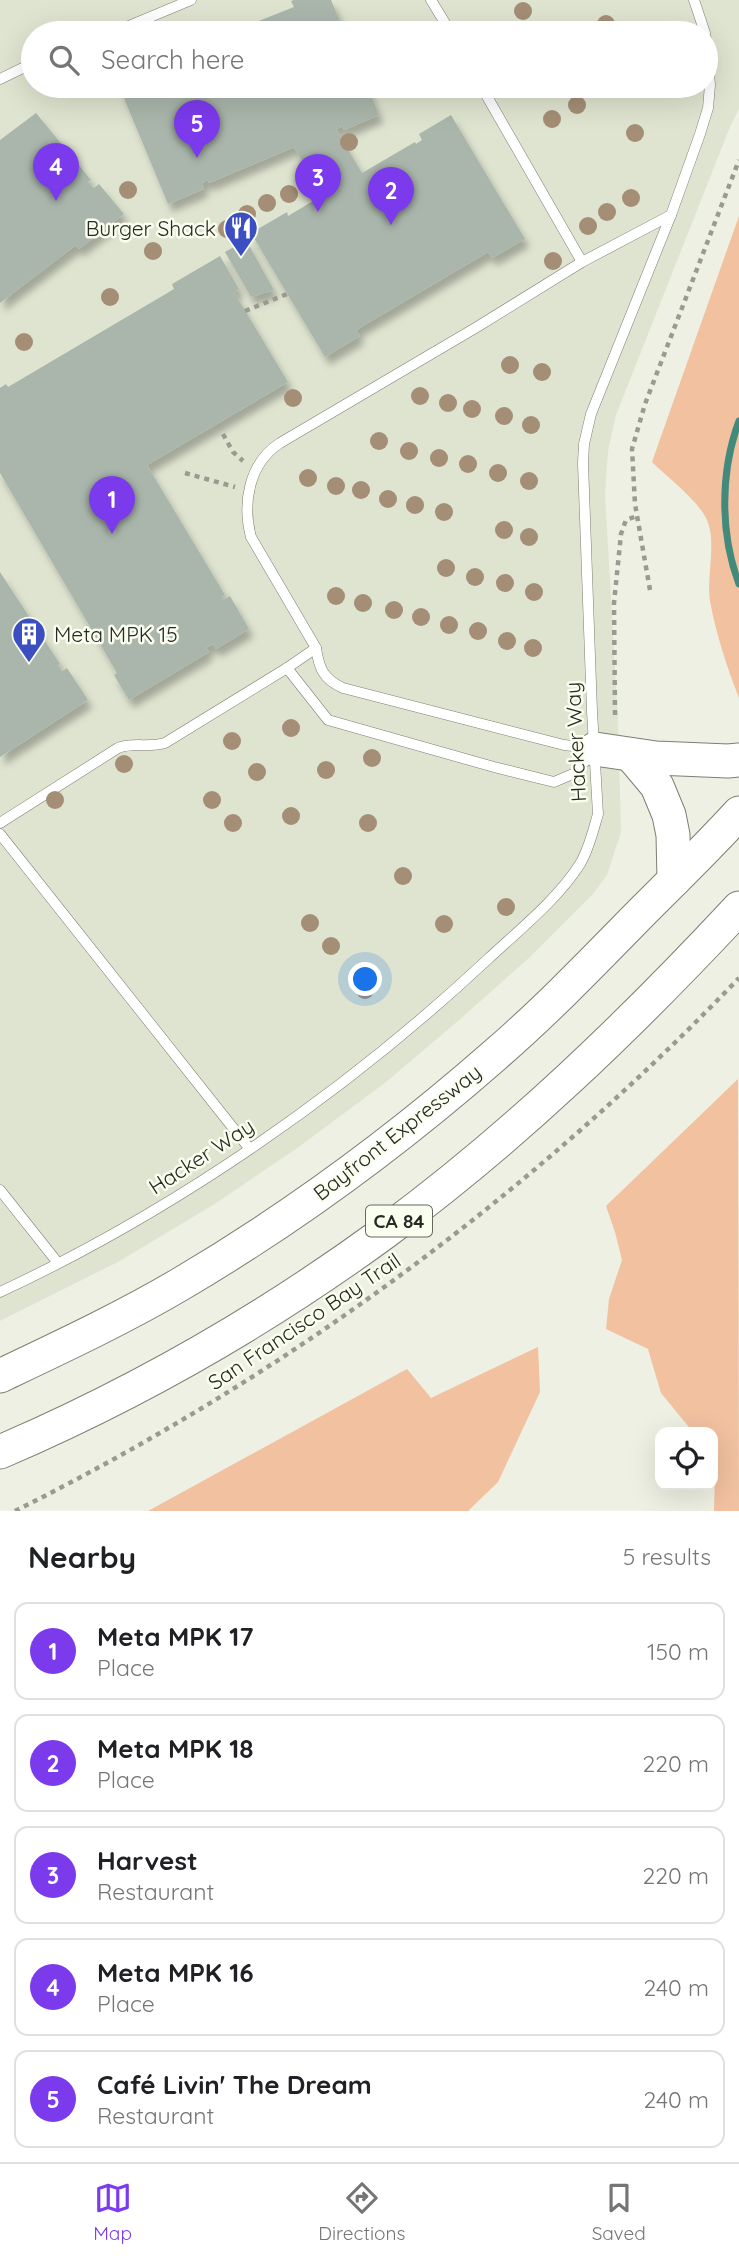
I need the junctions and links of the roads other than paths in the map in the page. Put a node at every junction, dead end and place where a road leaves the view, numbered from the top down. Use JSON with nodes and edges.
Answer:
{"nodes":[{"id":1,"x":191,"y":0,"type":"edge"},
{"id":2,"x":431,"y":0,"type":"edge"},
{"id":3,"x":694,"y":0,"type":"edge"},
{"id":4,"x":141,"y":21,"type":"edge"},
{"id":5,"x":444,"y":21,"type":"edge"},
{"id":6,"x":700,"y":21,"type":"edge"},
{"id":7,"x":21,"y":69,"type":"edge"},
{"id":8,"x":0,"y":79,"type":"edge"},
{"id":9,"x":488,"y":98,"type":"edge"},
{"id":10,"x":709,"y":98,"type":"edge"},
{"id":11,"x":671,"y":215,"type":"junction"},
{"id":12,"x":582,"y":262,"type":"junction"},
{"id":13,"x":316,"y":648,"type":"junction"},
{"id":14,"x":287,"y":668,"type":"junction"},
{"id":15,"x":595,"y":749,"type":"junction"},
{"id":16,"x":632,"y":755,"type":"junction"},
{"id":17,"x":739,"y":760,"type":"edge"},
{"id":18,"x":739,"y":813,"type":"edge"},
{"id":19,"x":0,"y":823,"type":"edge"},
{"id":20,"x":0,"y":834,"type":"edge"},
{"id":21,"x":674,"y":880,"type":"junction"},
{"id":22,"x":739,"y":908,"type":"edge"},
{"id":23,"x":249,"y":1148,"type":"junction"},
{"id":24,"x":0,"y":1191,"type":"edge"},
{"id":25,"x":58,"y":1263,"type":"junction"},
{"id":26,"x":0,"y":1292,"type":"edge"},
{"id":27,"x":0,"y":1376,"type":"edge"},
{"id":28,"x":0,"y":1452,"type":"edge"}],
"edges":[{"from":1,"to":4,"type":"lane"},
{"from":2,"to":5,"type":"lane"},
{"from":3,"to":6,"type":"lane","name":"Hacker Way"},
{"from":7,"to":8,"type":"lane"},
{"from":9,"to":12,"type":"lane"},
{"from":10,"to":11,"type":"lane","name":"Hacker Way"},
{"from":11,"to":12,"type":"lane"},
{"from":11,"to":15,"type":"lane","name":"Hacker Way"},
{"from":12,"to":13,"type":"lane"},
{"from":13,"to":14,"type":"lane"},
{"from":13,"to":15,"type":"lane"},
{"from":14,"to":15,"type":"lane"},
{"from":14,"to":19,"type":"lane"},
{"from":15,"to":16,"type":"highway"},
{"from":15,"to":23,"type":"lane","name":"Hacker Way"},
{"from":16,"to":17,"type":"highway"},
{"from":16,"to":21,"type":"highway"},
{"from":18,"to":21,"type":"highway","name":"Bayfront Expressway"},
{"from":20,"to":23,"type":"lane"},
{"from":21,"to":27,"type":"highway","name":"Bayfront Expressway"},
{"from":22,"to":28,"type":"highway","number":"CA 84"},
{"from":23,"to":25,"type":"lane","name":"Hacker Way"},
{"from":24,"to":25,"type":"lane"},
{"from":25,"to":26,"type":"lane","name":"Hacker Way"}]}
